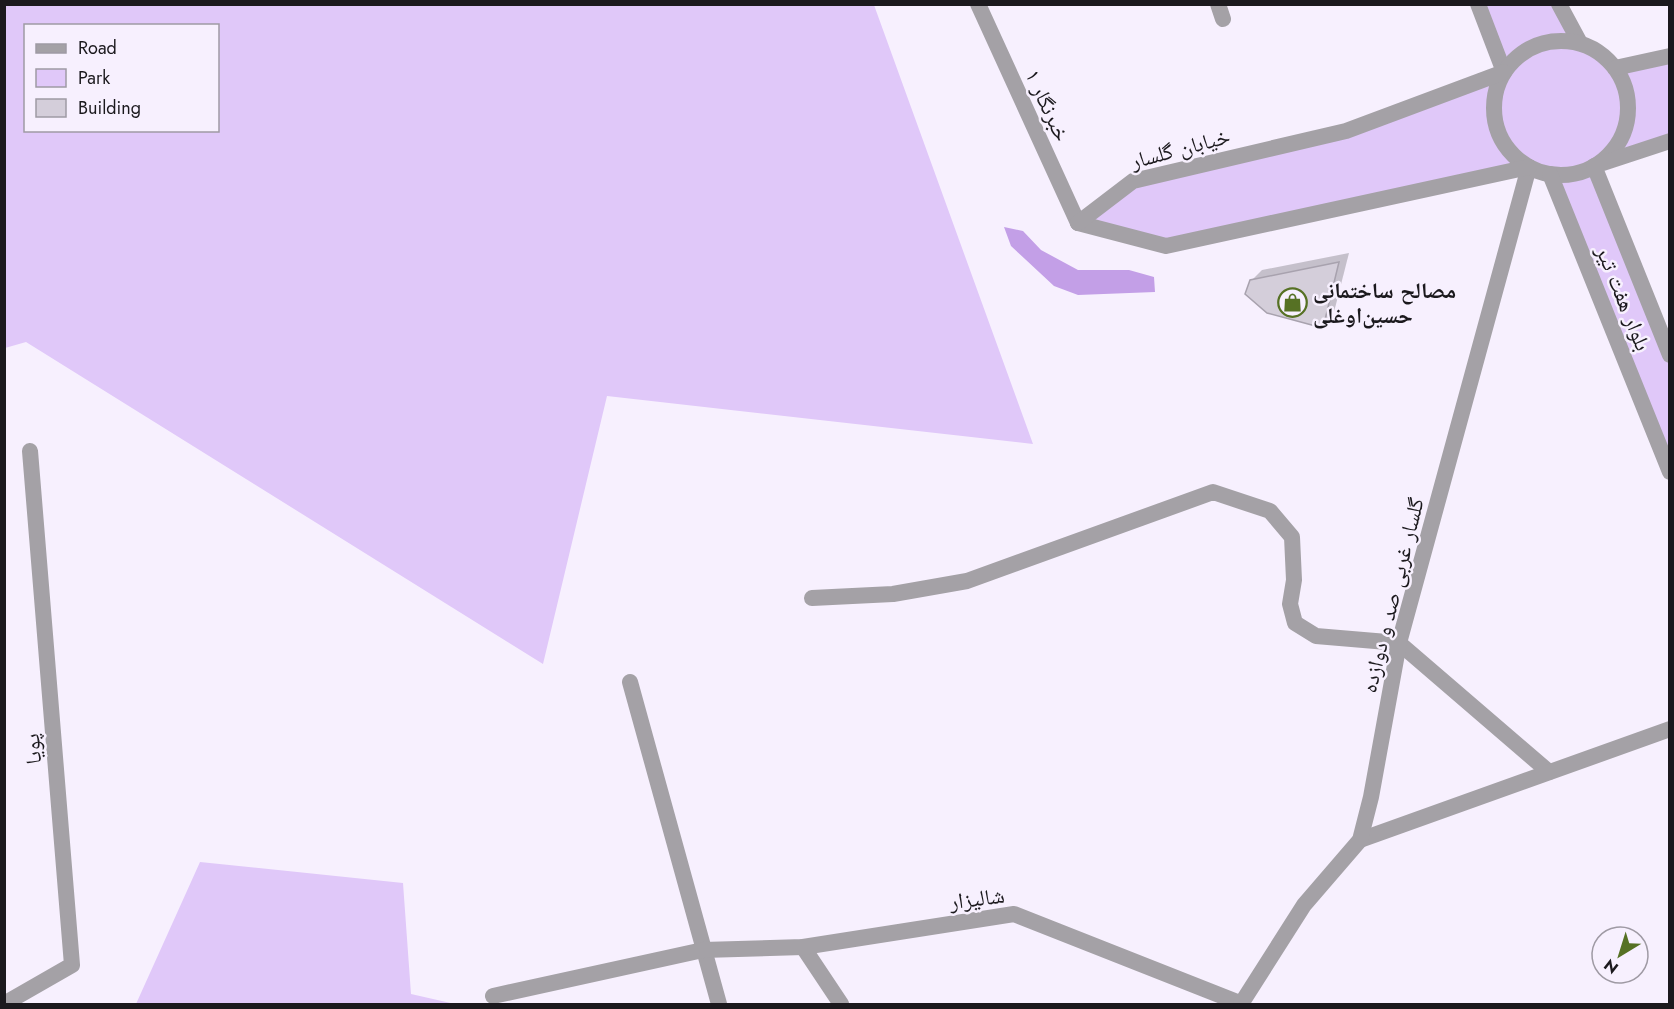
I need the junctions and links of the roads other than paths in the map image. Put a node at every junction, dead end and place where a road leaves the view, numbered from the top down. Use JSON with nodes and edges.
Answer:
{"nodes":[{"id":1,"x":978,"y":4,"type":"edge"},
{"id":2,"x":1478,"y":4,"type":"edge"},
{"id":3,"x":1559,"y":4,"type":"edge"},
{"id":4,"x":1580,"y":43,"type":"junction"},
{"id":5,"x":1670,"y":56,"type":"edge"},
{"id":6,"x":1615,"y":68,"type":"junction"},
{"id":7,"x":1504,"y":72,"type":"junction"},
{"id":8,"x":1670,"y":141,"type":"edge"},
{"id":9,"x":1594,"y":166,"type":"junction"},
{"id":10,"x":1529,"y":167,"type":"junction"},
{"id":11,"x":1551,"y":174,"type":"junction"},
{"id":12,"x":1078,"y":223,"type":"junction"},
{"id":13,"x":1670,"y":355,"type":"edge"},
{"id":14,"x":30,"y":451,"type":"dead end"},
{"id":15,"x":1670,"y":472,"type":"edge"},
{"id":16,"x":812,"y":598,"type":"dead end"},
{"id":17,"x":1400,"y":643,"type":"junction"},
{"id":18,"x":630,"y":682,"type":"dead end"},
{"id":19,"x":1670,"y":729,"type":"edge"},
{"id":20,"x":1549,"y":772,"type":"junction"},
{"id":21,"x":1360,"y":840,"type":"junction"},
{"id":22,"x":803,"y":947,"type":"junction"},
{"id":23,"x":703,"y":950,"type":"junction"},
{"id":24,"x":493,"y":996,"type":"dead end"},
{"id":25,"x":4,"y":1004,"type":"edge"},
{"id":26,"x":1242,"y":1004,"type":"edge"},
{"id":27,"x":719,"y":1005,"type":"edge"},
{"id":28,"x":842,"y":1005,"type":"edge"}],
"edges":[{"from":1,"to":12,"type":"street","name":"خبرنگار ۱"},
{"from":2,"to":7,"type":"street"},
{"from":3,"to":4,"type":"street"},
{"from":4,"to":6,"type":"street"},
{"from":4,"to":7,"type":"street"},
{"from":5,"to":6,"type":"street"},
{"from":6,"to":9,"type":"street"},
{"from":7,"to":10,"type":"street"},
{"from":7,"to":12,"type":"street","name":"خیابان گلسار"},
{"from":8,"to":9,"type":"street"},
{"from":9,"to":11,"type":"street"},
{"from":9,"to":13,"type":"street","name":"بلوار هفت تیر"},
{"from":10,"to":11,"type":"street"},
{"from":10,"to":12,"type":"street"},
{"from":10,"to":17,"type":"street","name":"گلسار غربی صد و دوازده"},
{"from":11,"to":15,"type":"street","name":"بلوار هفت تیر"},
{"from":14,"to":25,"type":"street","name":"پویا"},
{"from":16,"to":17,"type":"street"},
{"from":17,"to":20,"type":"street"},
{"from":17,"to":21,"type":"street","name":"گلسار غربی صد و دوازده"},
{"from":18,"to":23,"type":"street"},
{"from":19,"to":20,"type":"street"},
{"from":20,"to":21,"type":"street"},
{"from":21,"to":26,"type":"street","name":"گلسار غربی صد و دوازده"},
{"from":22,"to":23,"type":"street","name":"شالیزار"},
{"from":22,"to":26,"type":"street","name":"شالیزار"},
{"from":22,"to":28,"type":"street"},
{"from":23,"to":24,"type":"street","name":"شالیزار"},
{"from":23,"to":27,"type":"street"}]}
